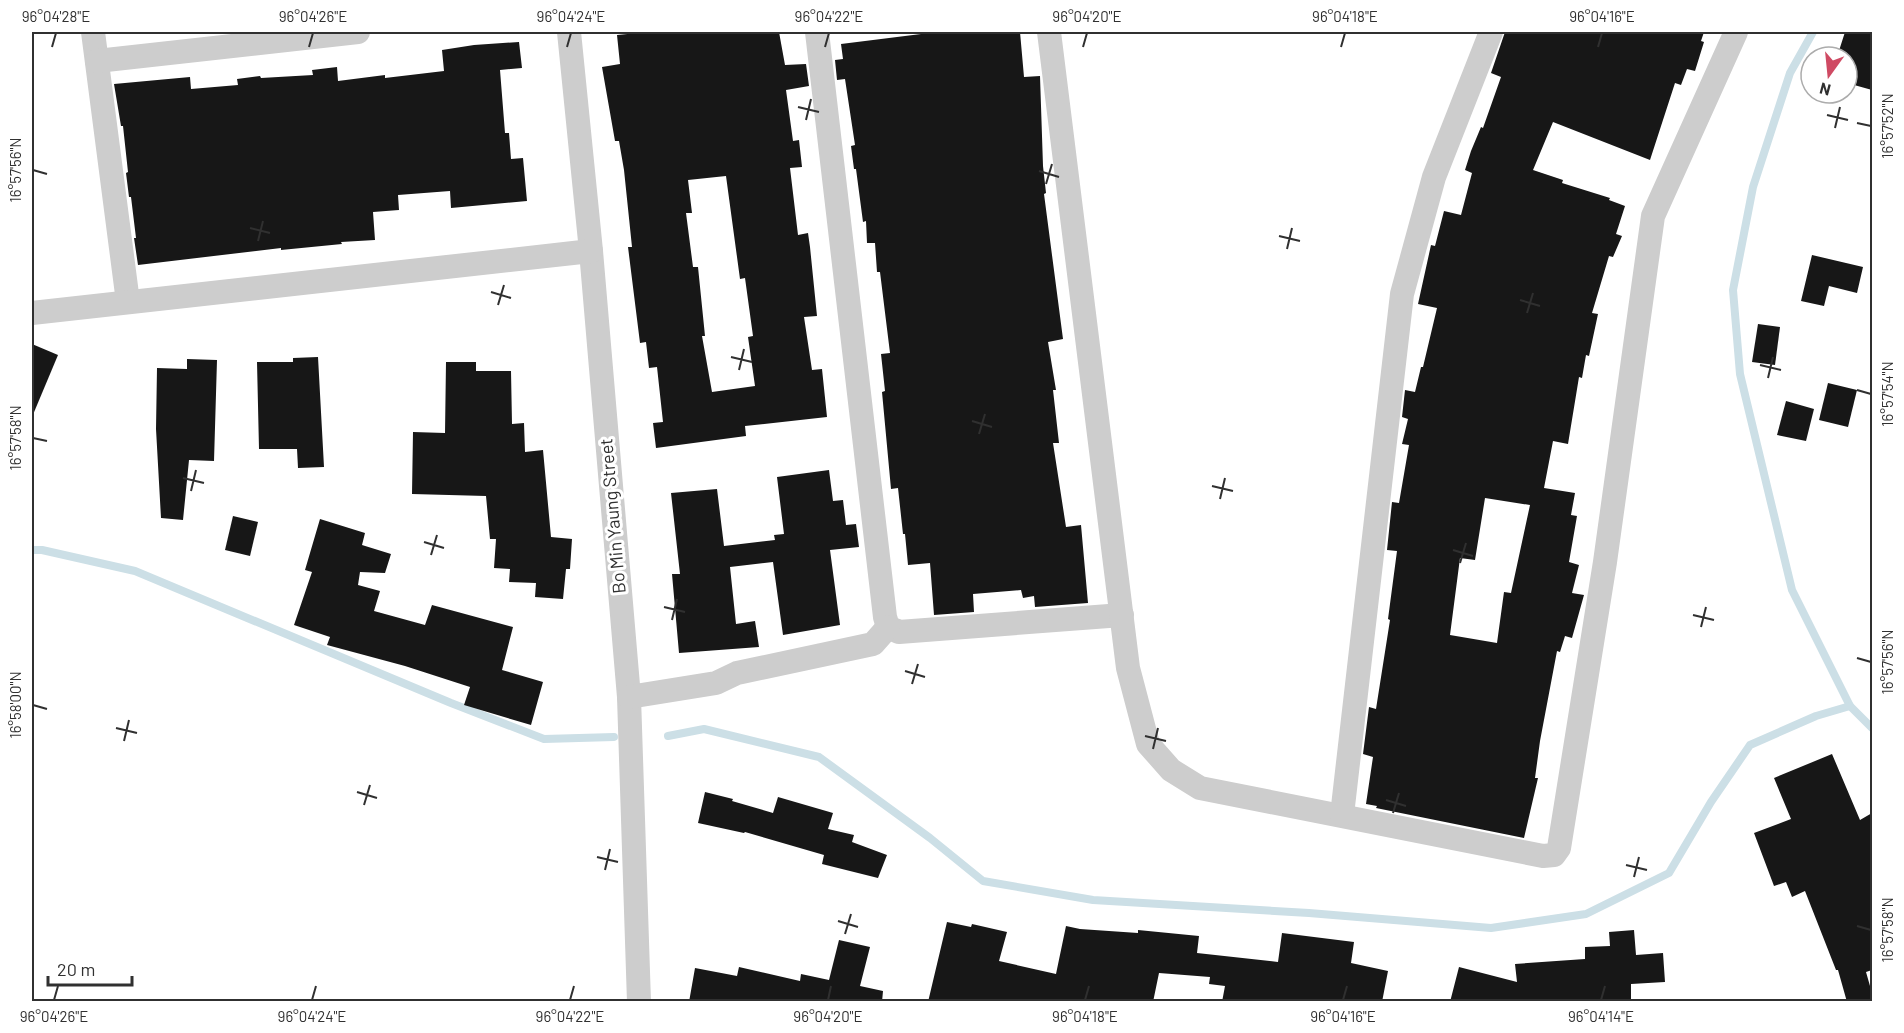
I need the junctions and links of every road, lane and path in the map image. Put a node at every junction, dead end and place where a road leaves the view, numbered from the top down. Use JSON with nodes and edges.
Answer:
{"nodes":[{"id":1,"x":93,"y":32,"type":"edge"},
{"id":2,"x":345,"y":32,"type":"edge"},
{"id":3,"x":568,"y":32,"type":"edge"},
{"id":4,"x":817,"y":32,"type":"edge"},
{"id":5,"x":1049,"y":32,"type":"edge"},
{"id":6,"x":1491,"y":32,"type":"edge"},
{"id":7,"x":1736,"y":32,"type":"edge"},
{"id":8,"x":97,"y":61,"type":"junction"},
{"id":9,"x":591,"y":251,"type":"junction"},
{"id":10,"x":128,"y":302,"type":"junction"},
{"id":11,"x":32,"y":312,"type":"edge"},
{"id":12,"x":1122,"y":615,"type":"junction"},
{"id":13,"x":888,"y":627,"type":"junction"},
{"id":14,"x":629,"y":696,"type":"junction"},
{"id":15,"x":1342,"y":815,"type":"junction"},
{"id":16,"x":639,"y":1002,"type":"edge"}],
"edges":[{"from":1,"to":8,"type":"street"},
{"from":2,"to":8,"type":"street"},
{"from":3,"to":9,"type":"street","name":"Bo Min Yaung Street"},
{"from":4,"to":13,"type":"street"},
{"from":5,"to":12,"type":"street"},
{"from":6,"to":15,"type":"street"},
{"from":7,"to":15,"type":"street"},
{"from":8,"to":10,"type":"street"},
{"from":9,"to":10,"type":"street"},
{"from":9,"to":14,"type":"street","name":"Bo Min Yaung Street"},
{"from":10,"to":11,"type":"street"},
{"from":12,"to":13,"type":"street"},
{"from":12,"to":15,"type":"street"},
{"from":13,"to":14,"type":"street"},
{"from":14,"to":16,"type":"street","name":"Bo Min Yaung Street"}]}
